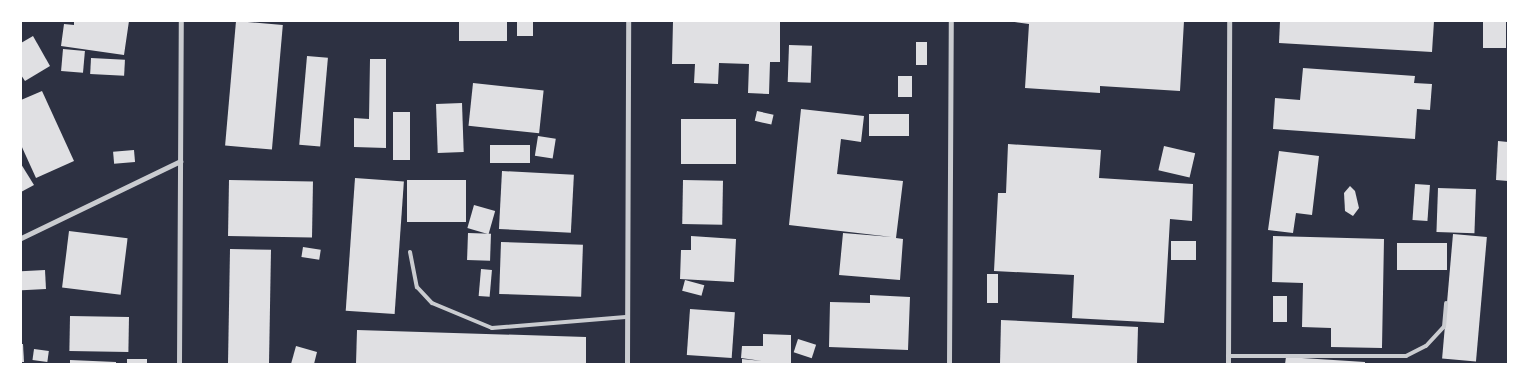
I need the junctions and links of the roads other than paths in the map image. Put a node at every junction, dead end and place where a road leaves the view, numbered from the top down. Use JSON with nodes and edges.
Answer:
{"nodes":[{"id":1,"x":181,"y":21,"type":"edge"},
{"id":2,"x":628,"y":21,"type":"edge"},
{"id":3,"x":951,"y":21,"type":"edge"},
{"id":4,"x":1229,"y":21,"type":"edge"},
{"id":5,"x":180,"y":161,"type":"junction"},
{"id":6,"x":21,"y":238,"type":"edge"},
{"id":7,"x":410,"y":252,"type":"dead end"},
{"id":8,"x":1446,"y":303,"type":"dead end"},
{"id":9,"x":626,"y":317,"type":"junction"},
{"id":10,"x":1228,"y":356,"type":"junction"},
{"id":11,"x":180,"y":364,"type":"edge"},
{"id":12,"x":627,"y":364,"type":"edge"},
{"id":13,"x":949,"y":364,"type":"edge"},
{"id":14,"x":1228,"y":364,"type":"edge"}],
"edges":[{"from":1,"to":5,"type":"street"},
{"from":2,"to":9,"type":"street"},
{"from":3,"to":13,"type":"street"},
{"from":4,"to":10,"type":"street"},
{"from":5,"to":6,"type":"street"},
{"from":5,"to":11,"type":"street"},
{"from":7,"to":9,"type":"lane"},
{"from":8,"to":10,"type":"lane"},
{"from":9,"to":12,"type":"street"},
{"from":10,"to":14,"type":"street"}]}
